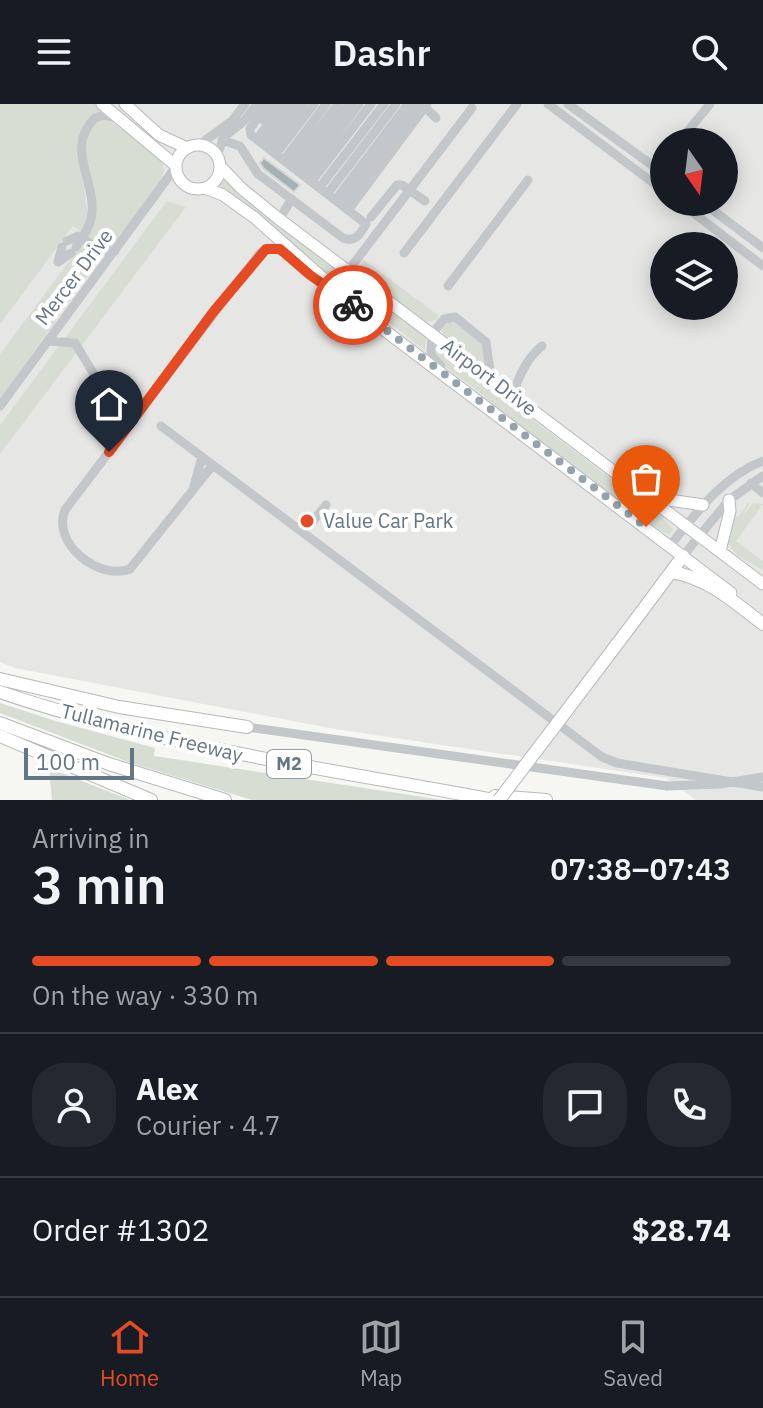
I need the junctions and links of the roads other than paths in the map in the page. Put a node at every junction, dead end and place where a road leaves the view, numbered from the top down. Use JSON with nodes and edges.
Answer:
{"nodes":[{"id":1,"x":102,"y":104,"type":"edge"},
{"id":2,"x":125,"y":104,"type":"edge"},
{"id":3,"x":245,"y":104,"type":"edge"},
{"id":4,"x":257,"y":104,"type":"edge"},
{"id":5,"x":267,"y":104,"type":"edge"},
{"id":6,"x":275,"y":104,"type":"edge"},
{"id":7,"x":284,"y":104,"type":"edge"},
{"id":8,"x":293,"y":104,"type":"edge"},
{"id":9,"x":303,"y":104,"type":"edge"},
{"id":10,"x":314,"y":104,"type":"edge"},
{"id":11,"x":326,"y":104,"type":"edge"},
{"id":12,"x":338,"y":104,"type":"edge"},
{"id":13,"x":349,"y":104,"type":"edge"},
{"id":14,"x":359,"y":104,"type":"edge"},
{"id":15,"x":371,"y":104,"type":"edge"},
{"id":16,"x":384,"y":104,"type":"edge"},
{"id":17,"x":396,"y":104,"type":"edge"},
{"id":18,"x":408,"y":104,"type":"edge"},
{"id":19,"x":517,"y":104,"type":"edge"},
{"id":20,"x":548,"y":104,"type":"edge"},
{"id":21,"x":710,"y":104,"type":"edge"},
{"id":22,"x":423,"y":105,"type":"edge"},
{"id":23,"x":569,"y":105,"type":"edge"},
{"id":24,"x":472,"y":108,"type":"dead end"},
{"id":25,"x":436,"y":118,"type":"dead end"},
{"id":26,"x":122,"y":120,"type":"junction"},
{"id":27,"x":690,"y":128,"type":"edge"},
{"id":28,"x":222,"y":140,"type":"junction"},
{"id":29,"x":193,"y":146,"type":"junction"},
{"id":30,"x":650,"y":160,"type":"edge"},
{"id":31,"x":218,"y":161,"type":"junction"},
{"id":32,"x":175,"y":166,"type":"junction"},
{"id":33,"x":299,"y":171,"type":"junction"},
{"id":34,"x":650,"y":175,"type":"edge"},
{"id":35,"x":646,"y":177,"type":"junction"},
{"id":36,"x":528,"y":180,"type":"dead end"},
{"id":37,"x":650,"y":180,"type":"edge"},
{"id":38,"x":205,"y":188,"type":"junction"},
{"id":39,"x":409,"y":190,"type":"junction"},
{"id":40,"x":292,"y":199,"type":"junction"},
{"id":41,"x":425,"y":201,"type":"dead end"},
{"id":42,"x":697,"y":216,"type":"edge"},
{"id":43,"x":720,"y":216,"type":"edge"},
{"id":44,"x":730,"y":216,"type":"edge"},
{"id":45,"x":371,"y":217,"type":"dead end"},
{"id":46,"x":279,"y":219,"type":"junction"},
{"id":47,"x":83,"y":237,"type":"junction"},
{"id":48,"x":763,"y":241,"type":"edge"},
{"id":49,"x":763,"y":248,"type":"edge"},
{"id":50,"x":115,"y":251,"type":"junction"},
{"id":51,"x":404,"y":253,"type":"dead end"},
{"id":52,"x":763,"y":266,"type":"edge"},
{"id":53,"x":348,"y":271,"type":"junction"},
{"id":54,"x":99,"y":273,"type":"junction"},
{"id":55,"x":448,"y":286,"type":"dead end"},
{"id":56,"x":336,"y":291,"type":"junction"},
{"id":57,"x":432,"y":334,"type":"junction"},
{"id":58,"x":392,"y":336,"type":"junction"},
{"id":59,"x":48,"y":341,"type":"junction"},
{"id":60,"x":545,"y":342,"type":"dead end"},
{"id":61,"x":491,"y":378,"type":"junction"},
{"id":62,"x":116,"y":391,"type":"junction"},
{"id":63,"x":513,"y":395,"type":"junction"},
{"id":64,"x":481,"y":403,"type":"junction"},
{"id":65,"x":144,"y":405,"type":"junction"},
{"id":66,"x":0,"y":406,"type":"edge"},
{"id":67,"x":135,"y":416,"type":"junction"},
{"id":68,"x":161,"y":426,"type":"dead end"},
{"id":69,"x":202,"y":457,"type":"junction"},
{"id":70,"x":763,"y":461,"type":"edge"},
{"id":71,"x":212,"y":466,"type":"junction"},
{"id":72,"x":763,"y":476,"type":"edge"},
{"id":73,"x":751,"y":483,"type":"junction"},
{"id":74,"x":193,"y":489,"type":"junction"},
{"id":75,"x":763,"y":493,"type":"edge"},
{"id":76,"x":648,"y":497,"type":"junction"},
{"id":77,"x":729,"y":500,"type":"junction"},
{"id":78,"x":326,"y":505,"type":"dead end"},
{"id":79,"x":703,"y":505,"type":"junction"},
{"id":80,"x":314,"y":520,"type":"dead end"},
{"id":81,"x":687,"y":525,"type":"junction"},
{"id":82,"x":699,"y":535,"type":"junction"},
{"id":83,"x":670,"y":546,"type":"junction"},
{"id":84,"x":720,"y":551,"type":"junction"},
{"id":85,"x":683,"y":556,"type":"junction"},
{"id":86,"x":672,"y":572,"type":"junction"},
{"id":87,"x":763,"y":584,"type":"edge"},
{"id":88,"x":763,"y":621,"type":"edge"},
{"id":89,"x":0,"y":679,"type":"edge"},
{"id":90,"x":0,"y":692,"type":"edge"},
{"id":91,"x":0,"y":723,"type":"edge"},
{"id":92,"x":247,"y":727,"type":"joint"},
{"id":93,"x":0,"y":736,"type":"edge"},
{"id":94,"x":763,"y":777,"type":"edge"},
{"id":95,"x":763,"y":787,"type":"edge"},
{"id":96,"x":456,"y":793,"type":"junction"},
{"id":97,"x":151,"y":800,"type":"edge"},
{"id":98,"x":225,"y":800,"type":"edge"},
{"id":99,"x":496,"y":800,"type":"edge"},
{"id":100,"x":546,"y":800,"type":"edge"}],
"edges":[{"from":1,"to":26,"type":"main road"},
{"from":2,"to":29,"type":"main road"},
{"from":3,"to":29,"type":"street"},
{"from":4,"to":28,"type":"street"},
{"from":5,"to":33,"type":"street"},
{"from":6,"to":33,"type":"street"},
{"from":7,"to":33,"type":"street"},
{"from":8,"to":33,"type":"street"},
{"from":9,"to":33,"type":"street"},
{"from":10,"to":33,"type":"street"},
{"from":11,"to":33,"type":"street"},
{"from":12,"to":33,"type":"street"},
{"from":13,"to":33,"type":"street"},
{"from":14,"to":33,"type":"street"},
{"from":15,"to":33,"type":"street"},
{"from":16,"to":33,"type":"street"},
{"from":17,"to":33,"type":"street"},
{"from":18,"to":33,"type":"street"},
{"from":19,"to":51,"type":"street"},
{"from":20,"to":35,"type":"street"},
{"from":21,"to":27,"type":"street"},
{"from":22,"to":25,"type":"street"},
{"from":22,"to":33,"type":"street"},
{"from":23,"to":30,"type":"street"},
{"from":24,"to":39,"type":"street"},
{"from":26,"to":32,"type":"main road"},
{"from":26,"to":47,"type":"street"},
{"from":28,"to":31,"type":"street"},
{"from":28,"to":40,"type":"street"},
{"from":29,"to":31,"type":"main road"},
{"from":29,"to":32,"type":"main road"},
{"from":31,"to":38,"type":"main road"},
{"from":31,"to":46,"type":"main road","name":"Airport Drive"},
{"from":32,"to":38,"type":"main road"},
{"from":32,"to":50,"type":"street","name":"Mercer Drive"},
{"from":33,"to":40,"type":"street"},
{"from":34,"to":35,"type":"street"},
{"from":35,"to":37,"type":"street"},
{"from":36,"to":55,"type":"street"},
{"from":38,"to":56,"type":"main road","name":"Airport Drive"},
{"from":39,"to":41,"type":"street"},
{"from":39,"to":45,"type":"street"},
{"from":39,"to":53,"type":"street"},
{"from":40,"to":46,"type":"street"},
{"from":42,"to":52,"type":"street"},
{"from":43,"to":49,"type":"street"},
{"from":44,"to":48,"type":"street"},
{"from":46,"to":53,"type":"main road","name":"Airport Drive"},
{"from":47,"to":50,"type":"street"},
{"from":47,"to":54,"type":"street"},
{"from":50,"to":54,"type":"street","name":"Mercer Drive"},
{"from":53,"to":57,"type":"main road","name":"Airport Drive"},
{"from":53,"to":58,"type":"street"},
{"from":54,"to":59,"type":"street","name":"Mercer Drive"},
{"from":56,"to":58,"type":"main road","name":"Airport Drive"},
{"from":56,"to":65,"type":"street"},
{"from":57,"to":61,"type":"main road","name":"Airport Drive"},
{"from":57,"to":61,"type":"street"},
{"from":57,"to":64,"type":"street"},
{"from":58,"to":64,"type":"main road","name":"Airport Drive"},
{"from":59,"to":62,"type":"street"},
{"from":59,"to":66,"type":"street","name":"Mercer Drive"},
{"from":60,"to":63,"type":"street"},
{"from":61,"to":63,"type":"main road","name":"Airport Drive"},
{"from":62,"to":65,"type":"street"},
{"from":62,"to":67,"type":"street"},
{"from":63,"to":76,"type":"main road","name":"Airport Drive"},
{"from":64,"to":83,"type":"main road","name":"Airport Drive"},
{"from":65,"to":67,"type":"street"},
{"from":67,"to":74,"type":"street"},
{"from":68,"to":69,"type":"street"},
{"from":69,"to":71,"type":"street"},
{"from":69,"to":74,"type":"street"},
{"from":70,"to":79,"type":"street"},
{"from":71,"to":74,"type":"street"},
{"from":71,"to":95,"type":"street"},
{"from":72,"to":73,"type":"street"},
{"from":73,"to":75,"type":"street"},
{"from":73,"to":77,"type":"street"},
{"from":76,"to":79,"type":"main road"},
{"from":76,"to":81,"type":"main road","name":"Airport Drive"},
{"from":77,"to":82,"type":"street"},
{"from":77,"to":84,"type":"main road"},
{"from":78,"to":80,"type":"street"},
{"from":79,"to":81,"type":"street"},
{"from":81,"to":82,"type":"main road","name":"Airport Drive"},
{"from":81,"to":83,"type":"street"},
{"from":82,"to":84,"type":"main road","name":"Airport Drive"},
{"from":82,"to":85,"type":"street"},
{"from":83,"to":85,"type":"main road","name":"Airport Drive"},
{"from":84,"to":87,"type":"main road","name":"Airport Drive"},
{"from":85,"to":86,"type":"highway"},
{"from":85,"to":88,"type":"main road","name":"Airport Drive"},
{"from":86,"to":88,"type":"highway"},
{"from":86,"to":99,"type":"highway","bridge":true},
{"from":89,"to":92,"type":"highway"},
{"from":90,"to":96,"type":"highway","name":"Tullamarine Freeway","number":"M2"},
{"from":91,"to":98,"type":"highway","name":"Tullamarine Freeway"},
{"from":92,"to":94,"type":"street","bridge":true},
{"from":93,"to":97,"type":"highway"},
{"from":96,"to":99,"type":"highway","name":"Tullamarine Freeway"},
{"from":96,"to":100,"type":"highway"}]}
